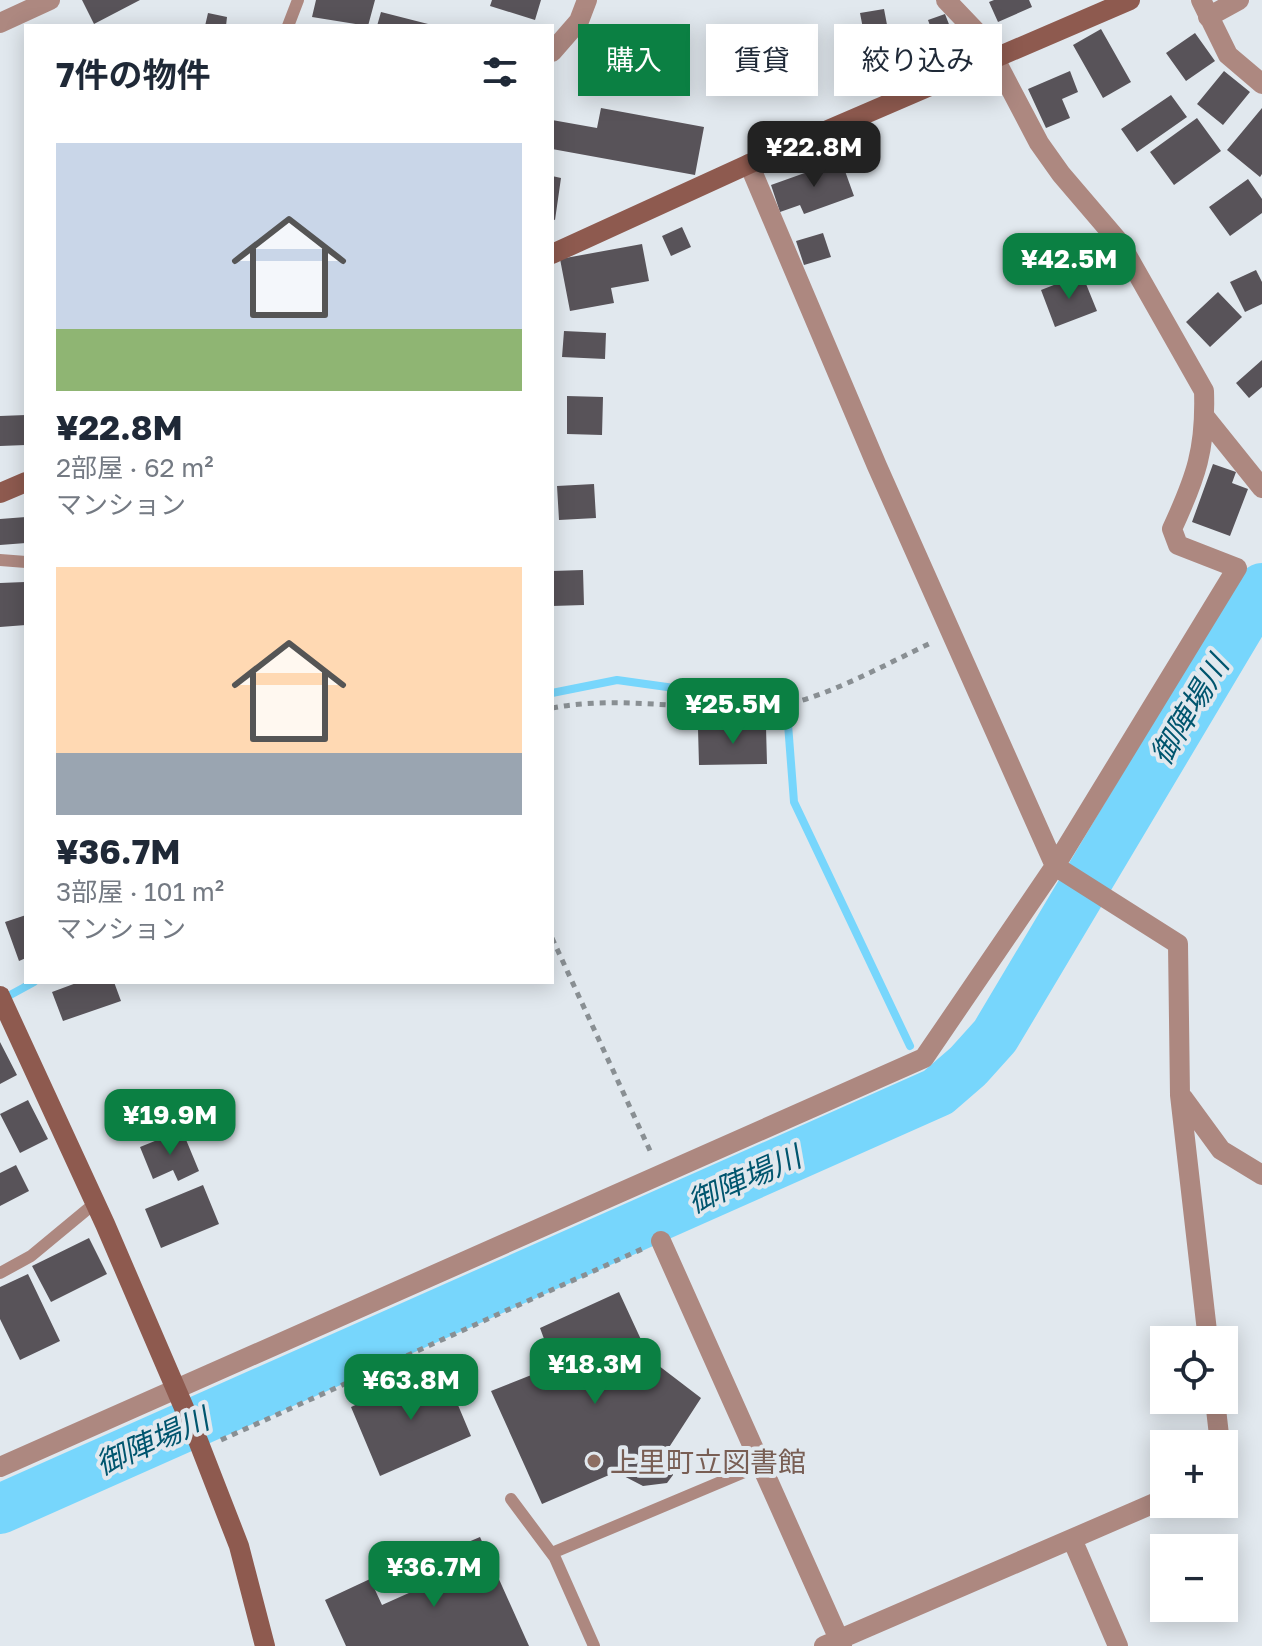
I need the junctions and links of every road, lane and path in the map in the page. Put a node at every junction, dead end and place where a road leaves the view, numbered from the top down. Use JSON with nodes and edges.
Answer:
{"nodes":[{"id":1,"x":50,"y":0,"type":"edge"},
{"id":2,"x":298,"y":0,"type":"edge"},
{"id":3,"x":587,"y":0,"type":"edge"},
{"id":4,"x":946,"y":0,"type":"edge"},
{"id":5,"x":1130,"y":0,"type":"edge"},
{"id":6,"x":1239,"y":0,"type":"edge"},
{"id":7,"x":1204,"y":9,"type":"edge"},
{"id":8,"x":0,"y":23,"type":"edge"},
{"id":9,"x":289,"y":24,"type":"edge"},
{"id":10,"x":969,"y":24,"type":"edge"},
{"id":11,"x":554,"y":50,"type":"edge"},
{"id":12,"x":1002,"y":57,"type":"edge"},
{"id":13,"x":1002,"y":69,"type":"edge"},
{"id":14,"x":1262,"y":84,"type":"edge"},
{"id":15,"x":910,"y":96,"type":"edge"},
{"id":16,"x":749,"y":164,"type":"junction"},
{"id":17,"x":554,"y":253,"type":"edge"},
{"id":18,"x":1205,"y":417,"type":"junction"},
{"id":19,"x":24,"y":483,"type":"edge"},
{"id":20,"x":1262,"y":488,"type":"edge"},
{"id":21,"x":0,"y":493,"type":"edge"},
{"id":22,"x":0,"y":560,"type":"edge"},
{"id":23,"x":24,"y":562,"type":"edge"},
{"id":24,"x":952,"y":634,"type":"junction"},
{"id":25,"x":554,"y":708,"type":"edge"},
{"id":26,"x":1059,"y":868,"type":"junction"},
{"id":27,"x":554,"y":942,"type":"edge"},
{"id":28,"x":0,"y":996,"type":"edge"},
{"id":29,"x":1180,"y":1095,"type":"junction"},
{"id":30,"x":661,"y":1175,"type":"junction"},
{"id":31,"x":1262,"y":1175,"type":"edge"},
{"id":32,"x":95,"y":1203,"type":"junction"},
{"id":33,"x":661,"y":1241,"type":"joint"},
{"id":34,"x":0,"y":1273,"type":"edge"},
{"id":35,"x":1206,"y":1326,"type":"edge"},
{"id":36,"x":176,"y":1390,"type":"junction"},
{"id":37,"x":199,"y":1443,"type":"junction"},
{"id":38,"x":761,"y":1465,"type":"junction"},
{"id":39,"x":0,"y":1467,"type":"edge"},
{"id":40,"x":511,"y":1499,"type":"dead end"},
{"id":41,"x":1150,"y":1505,"type":"edge"},
{"id":42,"x":1072,"y":1539,"type":"junction"},
{"id":43,"x":552,"y":1553,"type":"junction"},
{"id":44,"x":835,"y":1644,"type":"edge"},
{"id":45,"x":265,"y":1646,"type":"edge"},
{"id":46,"x":594,"y":1646,"type":"edge"},
{"id":47,"x":1118,"y":1646,"type":"edge"}],
"edges":[{"from":1,"to":8,"type":"street"},
{"from":2,"to":9,"type":"lane"},
{"from":3,"to":11,"type":"street"},
{"from":4,"to":10,"type":"street"},
{"from":5,"to":12,"type":"street"},
{"from":6,"to":7,"type":"street"},
{"from":7,"to":14,"type":"street"},
{"from":13,"to":18,"type":"street"},
{"from":15,"to":16,"type":"street"},
{"from":16,"to":17,"type":"street"},
{"from":16,"to":24,"type":"street"},
{"from":18,"to":20,"type":"street"},
{"from":18,"to":26,"type":"street"},
{"from":19,"to":21,"type":"street"},
{"from":22,"to":23,"type":"lane"},
{"from":24,"to":25,"type":"path"},
{"from":24,"to":26,"type":"street"},
{"from":26,"to":29,"type":"street"},
{"from":26,"to":30,"type":"street"},
{"from":27,"to":30,"type":"path"},
{"from":28,"to":32,"type":"street"},
{"from":29,"to":31,"type":"street"},
{"from":29,"to":35,"type":"street"},
{"from":30,"to":36,"type":"street"},
{"from":32,"to":34,"type":"lane"},
{"from":32,"to":36,"type":"street"},
{"from":33,"to":37,"type":"path"},
{"from":33,"to":38,"type":"street"},
{"from":36,"to":37,"type":"street"},
{"from":36,"to":39,"type":"street"},
{"from":37,"to":45,"type":"street"},
{"from":38,"to":43,"type":"lane"},
{"from":38,"to":44,"type":"street"},
{"from":40,"to":43,"type":"lane"},
{"from":41,"to":42,"type":"street"},
{"from":42,"to":44,"type":"street"},
{"from":42,"to":47,"type":"street"},
{"from":43,"to":46,"type":"lane"}]}
